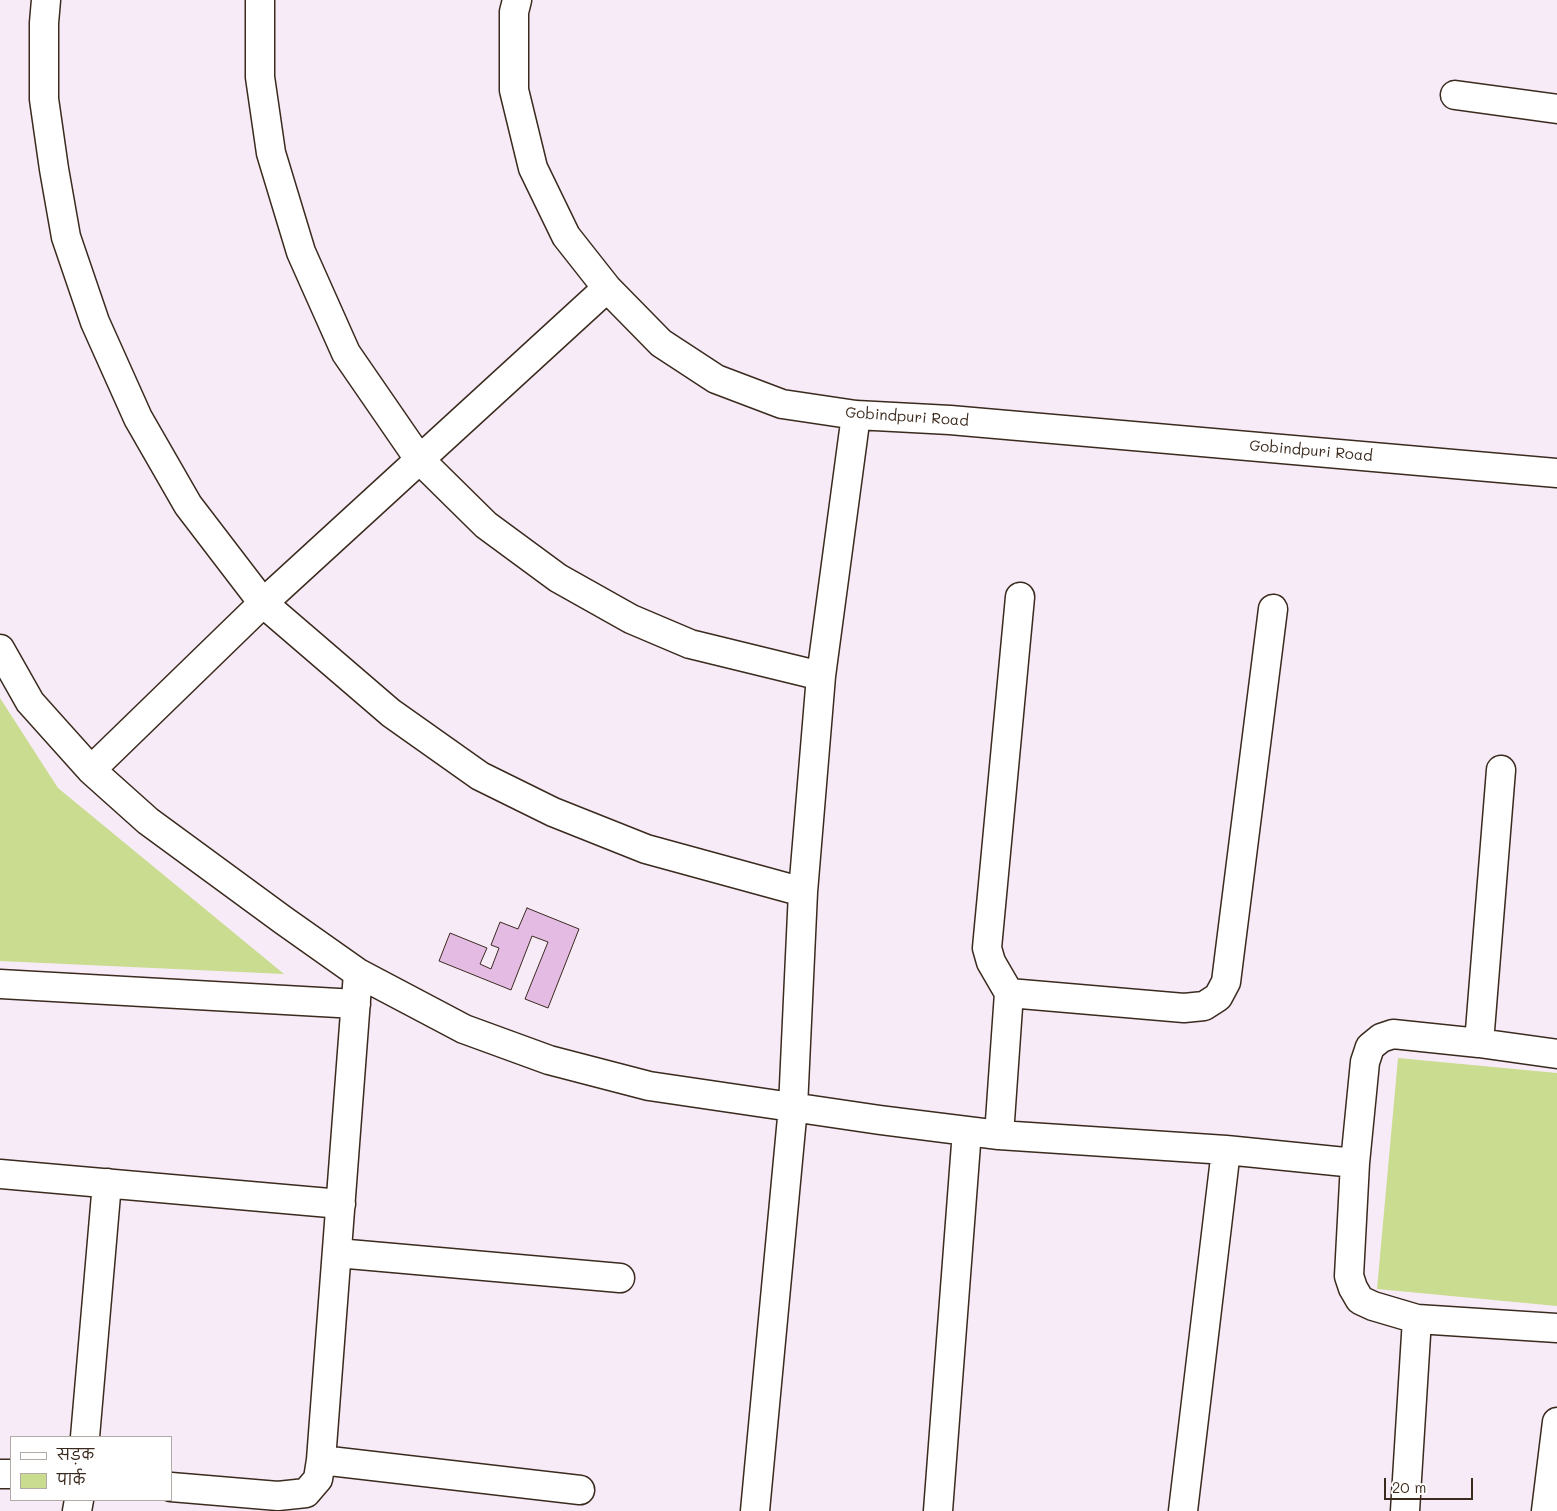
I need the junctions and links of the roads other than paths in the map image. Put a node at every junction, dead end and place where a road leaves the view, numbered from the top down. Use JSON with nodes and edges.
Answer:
{"nodes":[{"id":1,"x":46,"y":0,"type":"edge"},
{"id":2,"x":260,"y":0,"type":"edge"},
{"id":3,"x":517,"y":0,"type":"edge"},
{"id":4,"x":1455,"y":95,"type":"dead end"},
{"id":5,"x":1557,"y":109,"type":"edge"},
{"id":6,"x":607,"y":288,"type":"junction"},
{"id":7,"x":856,"y":415,"type":"junction"},
{"id":8,"x":419,"y":459,"type":"junction"},
{"id":9,"x":1557,"y":473,"type":"edge"},
{"id":10,"x":1020,"y":597,"type":"dead end"},
{"id":11,"x":262,"y":603,"type":"junction"},
{"id":12,"x":1273,"y":608,"type":"dead end"},
{"id":13,"x":0,"y":648,"type":"edge"},
{"id":14,"x":822,"y":676,"type":"junction"},
{"id":15,"x":91,"y":770,"type":"junction"},
{"id":16,"x":1501,"y":770,"type":"dead end"},
{"id":17,"x":803,"y":892,"type":"junction"},
{"id":18,"x":358,"y":973,"type":"junction"},
{"id":19,"x":0,"y":984,"type":"edge"},
{"id":20,"x":1009,"y":993,"type":"junction"},
{"id":21,"x":356,"y":1004,"type":"junction"},
{"id":22,"x":1479,"y":1043,"type":"junction"},
{"id":23,"x":1557,"y":1054,"type":"edge"},
{"id":24,"x":793,"y":1107,"type":"junction"},
{"id":25,"x":967,"y":1131,"type":"junction"},
{"id":26,"x":999,"y":1135,"type":"junction"},
{"id":27,"x":1226,"y":1150,"type":"junction"},
{"id":28,"x":1355,"y":1163,"type":"junction"},
{"id":29,"x":0,"y":1174,"type":"edge"},
{"id":30,"x":107,"y":1183,"type":"junction"},
{"id":31,"x":341,"y":1204,"type":"junction"},
{"id":32,"x":337,"y":1253,"type":"junction"},
{"id":33,"x":620,"y":1278,"type":"dead end"},
{"id":34,"x":1417,"y":1319,"type":"junction"},
{"id":35,"x":1557,"y":1328,"type":"edge"},
{"id":36,"x":1557,"y":1422,"type":"edge"},
{"id":37,"x":85,"y":1436,"type":"edge"},
{"id":38,"x":321,"y":1460,"type":"junction"},
{"id":39,"x":172,"y":1487,"type":"edge"},
{"id":40,"x":580,"y":1490,"type":"dead end"},
{"id":41,"x":755,"y":1511,"type":"edge"},
{"id":42,"x":938,"y":1511,"type":"edge"},
{"id":43,"x":1183,"y":1511,"type":"edge"},
{"id":44,"x":1405,"y":1511,"type":"edge"},
{"id":45,"x":1546,"y":1511,"type":"edge"}],
"edges":[{"from":1,"to":11,"type":"street"},
{"from":2,"to":8,"type":"street"},
{"from":3,"to":6,"type":"street","name":"Gobindpuri Road"},
{"from":4,"to":5,"type":"street"},
{"from":6,"to":7,"type":"street","name":"Gobindpuri Road"},
{"from":6,"to":8,"type":"street"},
{"from":7,"to":9,"type":"street","name":"Gobindpuri Road"},
{"from":7,"to":14,"type":"street"},
{"from":8,"to":11,"type":"street"},
{"from":8,"to":14,"type":"street"},
{"from":10,"to":20,"type":"street"},
{"from":11,"to":15,"type":"street"},
{"from":11,"to":17,"type":"street"},
{"from":12,"to":20,"type":"street"},
{"from":13,"to":15,"type":"street"},
{"from":14,"to":17,"type":"street"},
{"from":15,"to":18,"type":"street"},
{"from":16,"to":22,"type":"street"},
{"from":17,"to":24,"type":"street"},
{"from":18,"to":21,"type":"street"},
{"from":18,"to":24,"type":"street"},
{"from":19,"to":21,"type":"street"},
{"from":20,"to":26,"type":"street"},
{"from":21,"to":31,"type":"street"},
{"from":22,"to":23,"type":"street"},
{"from":22,"to":28,"type":"street"},
{"from":24,"to":25,"type":"street"},
{"from":24,"to":41,"type":"street"},
{"from":25,"to":26,"type":"street"},
{"from":25,"to":42,"type":"street"},
{"from":26,"to":27,"type":"street"},
{"from":27,"to":28,"type":"street"},
{"from":27,"to":43,"type":"street"},
{"from":28,"to":34,"type":"street"},
{"from":29,"to":30,"type":"street"},
{"from":30,"to":31,"type":"street"},
{"from":30,"to":37,"type":"street"},
{"from":31,"to":32,"type":"street"},
{"from":32,"to":33,"type":"street"},
{"from":32,"to":38,"type":"street"},
{"from":34,"to":35,"type":"street"},
{"from":34,"to":44,"type":"street"},
{"from":36,"to":45,"type":"street"},
{"from":38,"to":39,"type":"street"},
{"from":38,"to":40,"type":"street"}]}
